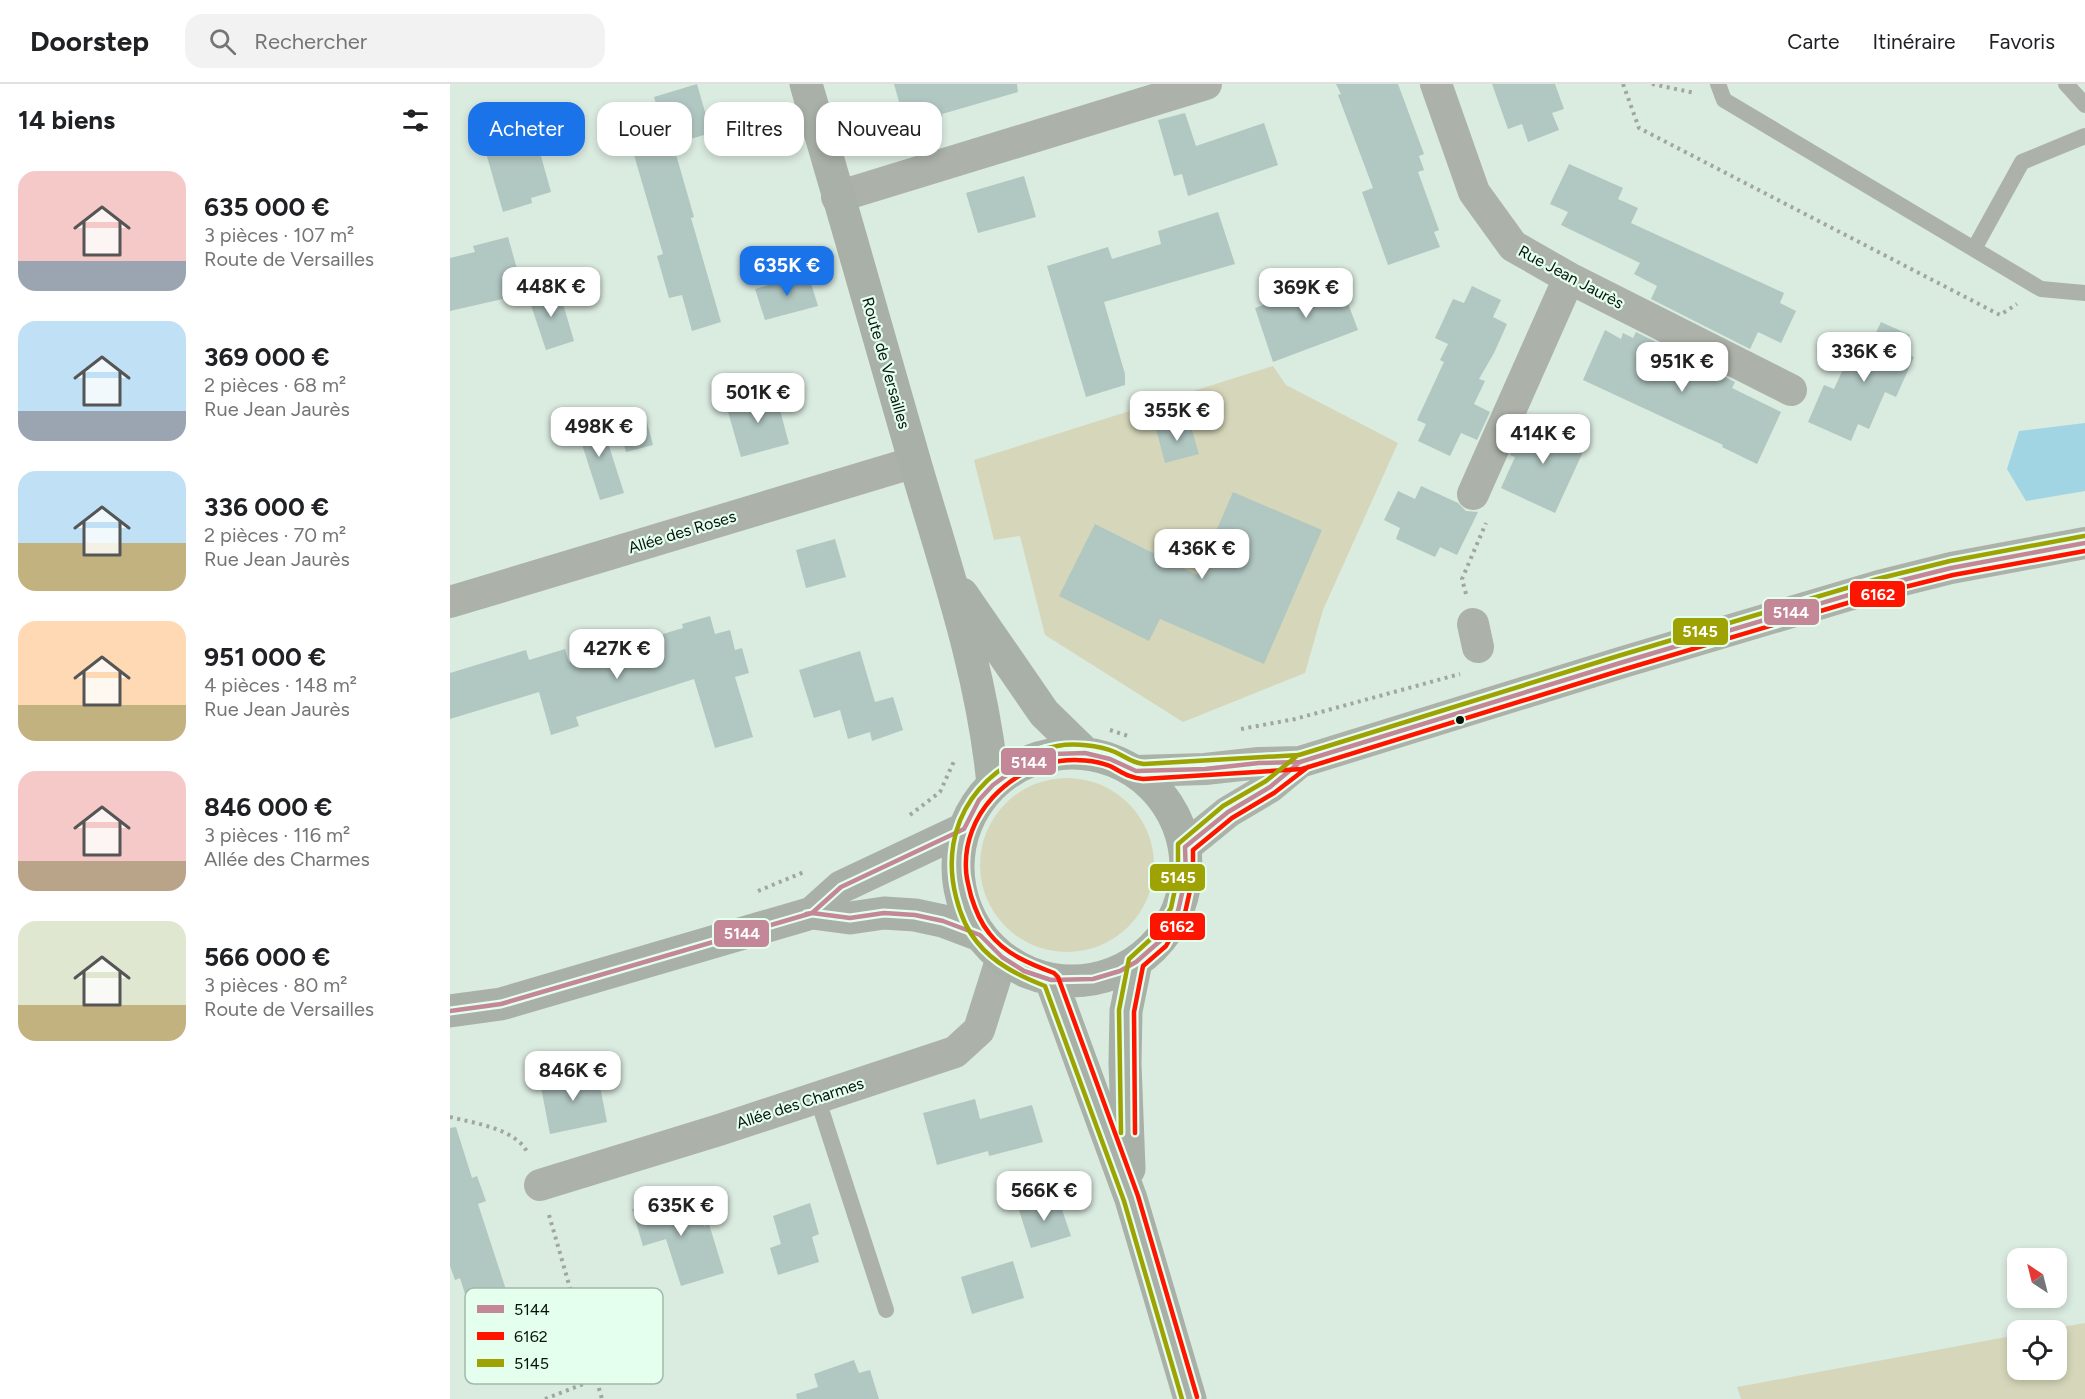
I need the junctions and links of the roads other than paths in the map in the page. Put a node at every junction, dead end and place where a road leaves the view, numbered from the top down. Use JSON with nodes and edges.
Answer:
{"nodes":[{"id":1,"x":806,"y":84,"type":"edge"},
{"id":2,"x":1206,"y":84,"type":"edge"},
{"id":3,"x":1436,"y":84,"type":"edge"},
{"id":4,"x":2066,"y":84,"type":"edge"},
{"id":5,"x":1721,"y":92,"type":"edge"},
{"id":6,"x":2085,"y":105,"type":"edge"},
{"id":7,"x":2085,"y":136,"type":"edge"},
{"id":8,"x":837,"y":196,"type":"junction"},
{"id":9,"x":1974,"y":249,"type":"junction"},
{"id":10,"x":1569,"y":278,"type":"junction"},
{"id":11,"x":2085,"y":294,"type":"edge"},
{"id":12,"x":1791,"y":390,"type":"dead end"},
{"id":13,"x":915,"y":462,"type":"junction"},
{"id":14,"x":1473,"y":494,"type":"road end"},
{"id":15,"x":2085,"y":543,"type":"edge"},
{"id":16,"x":948,"y":572,"type":"junction"},
{"id":17,"x":450,"y":602,"type":"edge"},
{"id":18,"x":1085,"y":753,"type":"junction"},
{"id":19,"x":1300,"y":762,"type":"junction"},
{"id":20,"x":1136,"y":771,"type":"junction"},
{"id":21,"x":993,"y":785,"type":"junction"},
{"id":22,"x":964,"y":829,"type":"junction"},
{"id":23,"x":1185,"y":847,"type":"junction"},
{"id":24,"x":812,"y":913,"type":"junction"},
{"id":25,"x":991,"y":946,"type":"junction"},
{"id":26,"x":1136,"y":962,"type":"junction"},
{"id":27,"x":1051,"y":980,"type":"junction"},
{"id":28,"x":450,"y":1011,"type":"edge"},
{"id":29,"x":817,"y":1097,"type":"junction"},
{"id":30,"x":540,"y":1185,"type":"road end"},
{"id":31,"x":1131,"y":1199,"type":"junction"},
{"id":32,"x":886,"y":1310,"type":"dead end"},
{"id":33,"x":1190,"y":1399,"type":"edge"}],
"edges":[{"from":1,"to":8,"type":"main road","name":"Route de Versailles"},
{"from":2,"to":8,"type":"street"},
{"from":3,"to":10,"type":"street","name":"Rue Jean Jaurès"},
{"from":4,"to":6,"type":"lane"},
{"from":5,"to":9,"type":"lane"},
{"from":7,"to":9,"type":"lane"},
{"from":8,"to":13,"type":"main road","name":"Route de Versailles"},
{"from":9,"to":11,"type":"lane"},
{"from":10,"to":12,"type":"street","name":"Rue Jean Jaurès"},
{"from":10,"to":14,"type":"street"},
{"from":13,"to":16,"type":"main road","name":"Route de Versailles"},
{"from":13,"to":17,"type":"street","name":"Allée des Roses"},
{"from":15,"to":19,"type":"street"},
{"from":16,"to":18,"type":"main road","name":"Route de Versailles"},
{"from":16,"to":21,"type":"main road","name":"Route de Versailles"},
{"from":18,"to":20,"type":"main road"},
{"from":18,"to":21,"type":"main road"},
{"from":19,"to":20,"type":"street"},
{"from":19,"to":23,"type":"street"},
{"from":20,"to":23,"type":"main road"},
{"from":21,"to":22,"type":"main road"},
{"from":22,"to":24,"type":"main road"},
{"from":22,"to":25,"type":"main road"},
{"from":23,"to":26,"type":"main road"},
{"from":24,"to":25,"type":"main road"},
{"from":24,"to":28,"type":"main road"},
{"from":25,"to":27,"type":"main road"},
{"from":25,"to":29,"type":"street","name":"Allée des Charmes"},
{"from":26,"to":27,"type":"main road"},
{"from":26,"to":31,"type":"main road"},
{"from":27,"to":31,"type":"main road"},
{"from":29,"to":30,"type":"street","name":"Allée des Charmes"},
{"from":29,"to":32,"type":"lane"},
{"from":31,"to":33,"type":"main road"}]}
